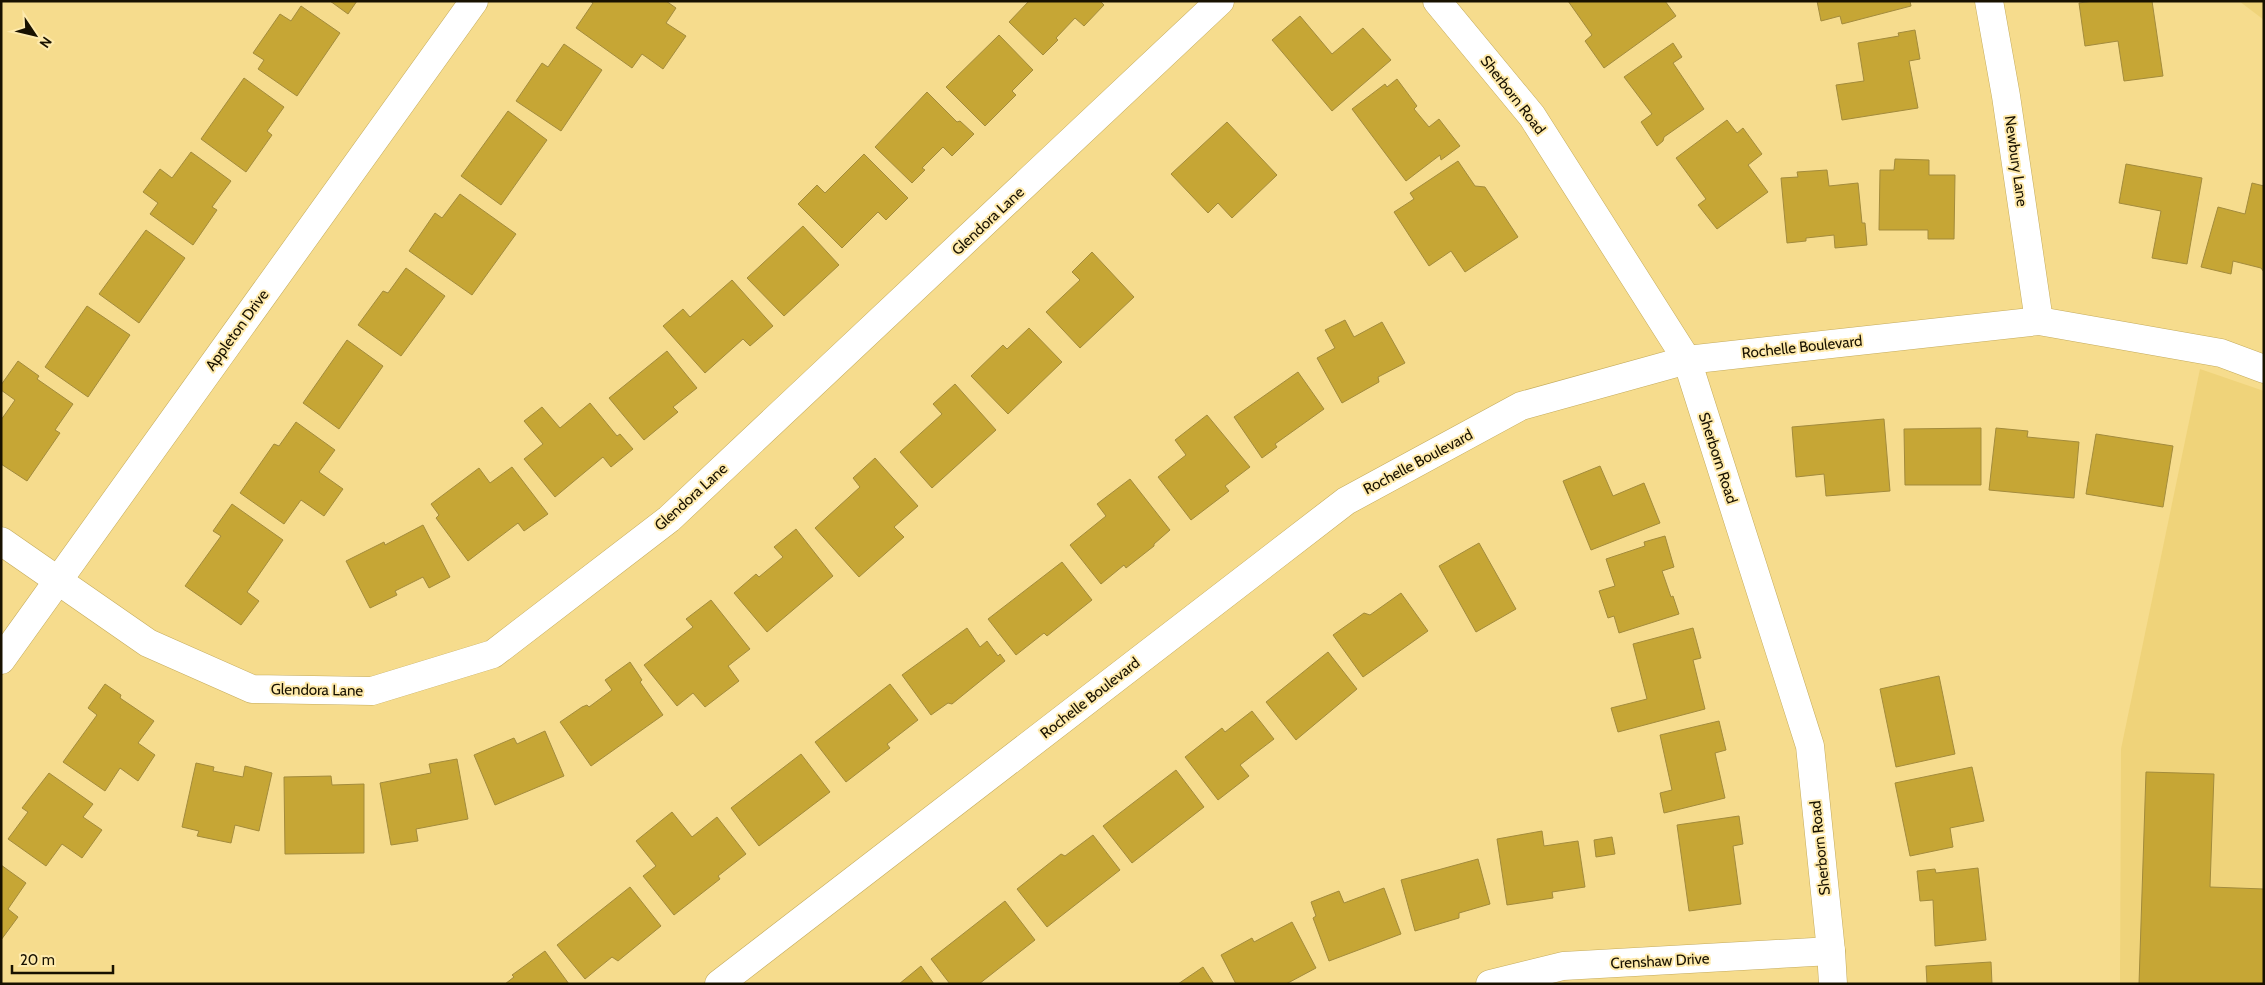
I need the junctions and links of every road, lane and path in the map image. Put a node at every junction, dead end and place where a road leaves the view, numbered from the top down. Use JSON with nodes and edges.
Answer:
{"nodes":[{"id":1,"x":474,"y":1,"type":"edge"},
{"id":2,"x":1220,"y":1,"type":"edge"},
{"id":3,"x":1437,"y":1,"type":"edge"},
{"id":4,"x":1989,"y":1,"type":"edge"},
{"id":5,"x":2039,"y":321,"type":"junction"},
{"id":6,"x":1687,"y":360,"type":"junction"},
{"id":7,"x":2264,"y":369,"type":"edge"},
{"id":8,"x":1,"y":541,"type":"edge"},
{"id":9,"x":57,"y":580,"type":"junction"},
{"id":10,"x":1,"y":660,"type":"edge"},
{"id":11,"x":1831,"y":951,"type":"junction"},
{"id":12,"x":719,"y":984,"type":"edge"},
{"id":13,"x":1490,"y":984,"type":"edge"},
{"id":14,"x":1833,"y":984,"type":"edge"}],
"edges":[{"from":1,"to":9,"type":"street","name":"Appleton Drive"},
{"from":2,"to":9,"type":"street","name":"Glendora Lane"},
{"from":3,"to":6,"type":"street","name":"Sherborn Road"},
{"from":4,"to":5,"type":"street","name":"Newbury Lane"},
{"from":5,"to":6,"type":"street","name":"Rochelle Boulevard"},
{"from":5,"to":7,"type":"street","name":"Rochelle Boulevard"},
{"from":6,"to":11,"type":"street","name":"Sherborn Road"},
{"from":6,"to":12,"type":"street","name":"Rochelle Boulevard"},
{"from":8,"to":9,"type":"street","name":"Glendora Lane"},
{"from":9,"to":10,"type":"street","name":"Appleton Drive"},
{"from":11,"to":13,"type":"street","name":"Crenshaw Drive"},
{"from":11,"to":14,"type":"street","name":"Sherborn Road"}]}
